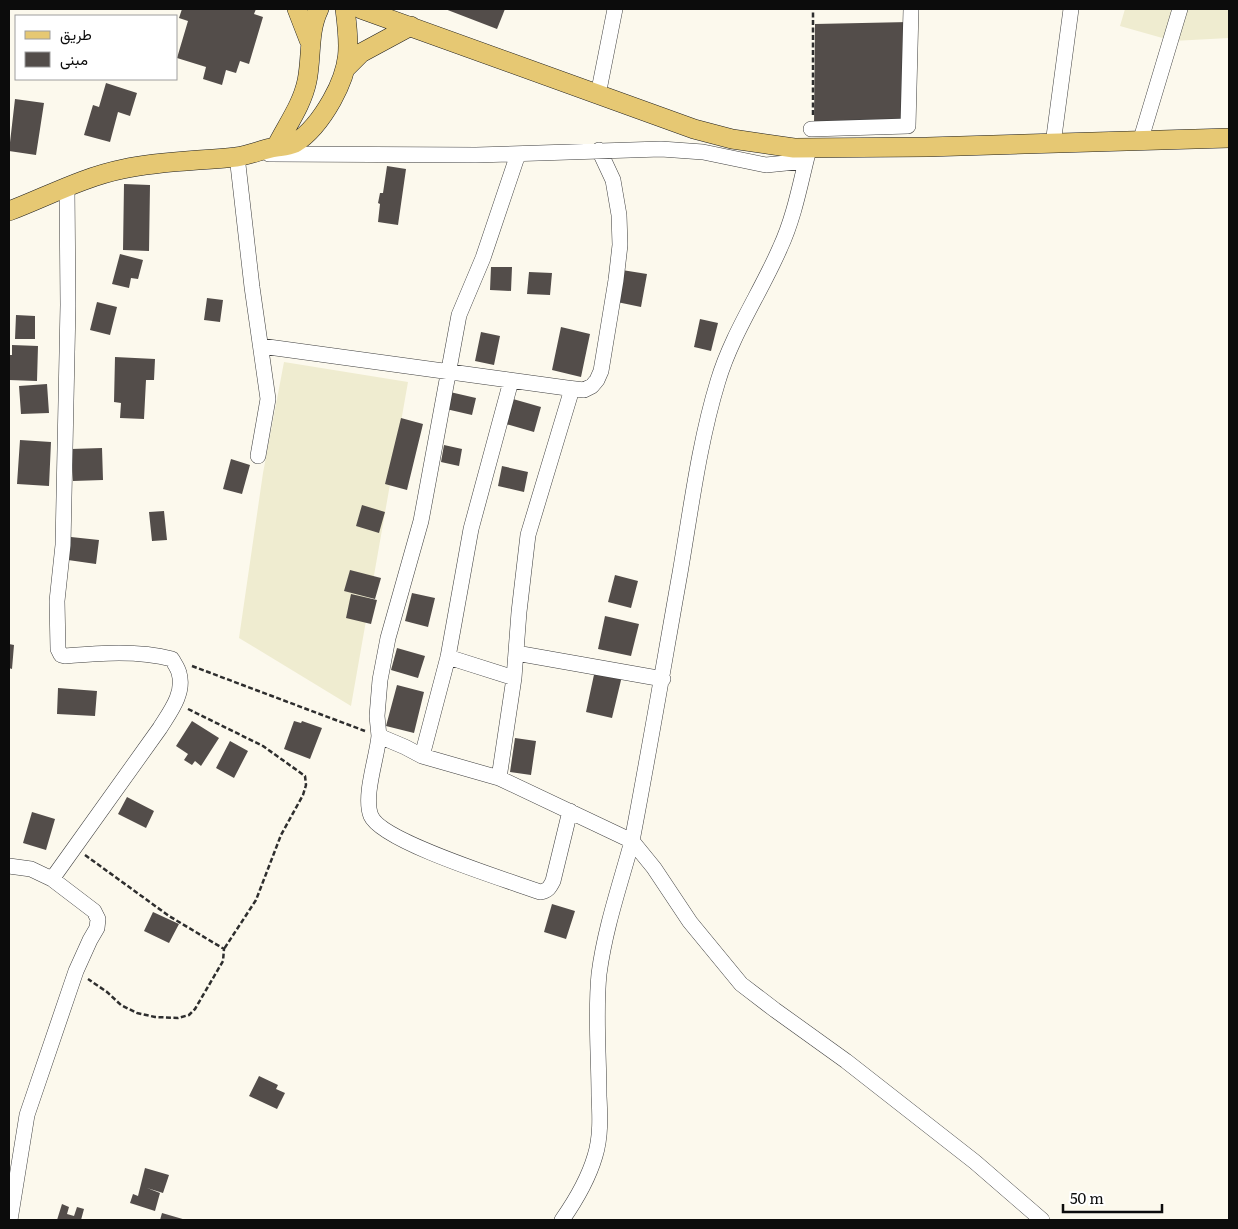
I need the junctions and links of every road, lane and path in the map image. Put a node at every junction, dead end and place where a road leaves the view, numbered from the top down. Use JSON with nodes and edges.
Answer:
{"nodes":[{"id":1,"x":297,"y":9,"type":"edge"},
{"id":2,"x":319,"y":9,"type":"edge"},
{"id":3,"x":345,"y":9,"type":"edge"},
{"id":4,"x":361,"y":9,"type":"edge"},
{"id":5,"x":615,"y":9,"type":"edge"},
{"id":6,"x":813,"y":9,"type":"edge"},
{"id":7,"x":911,"y":9,"type":"edge"},
{"id":8,"x":1071,"y":9,"type":"edge"},
{"id":9,"x":1180,"y":9,"type":"edge"},
{"id":10,"x":411,"y":26,"type":"junction"},
{"id":11,"x":310,"y":47,"type":"junction"},
{"id":12,"x":345,"y":69,"type":"junction"},
{"id":13,"x":598,"y":95,"type":"junction"},
{"id":14,"x":811,"y":129,"type":"joint"},
{"id":15,"x":1229,"y":138,"type":"edge"},
{"id":16,"x":1140,"y":142,"type":"junction"},
{"id":17,"x":1053,"y":144,"type":"junction"},
{"id":18,"x":276,"y":147,"type":"junction"},
{"id":19,"x":599,"y":150,"type":"junction"},
{"id":20,"x":518,"y":154,"type":"junction"},
{"id":21,"x":808,"y":154,"type":"junction"},
{"id":22,"x":244,"y":155,"type":"junction"},
{"id":23,"x":67,"y":188,"type":"junction"},
{"id":24,"x":9,"y":211,"type":"edge"},
{"id":25,"x":261,"y":346,"type":"junction"},
{"id":26,"x":449,"y":372,"type":"junction"},
{"id":27,"x":511,"y":381,"type":"junction"},
{"id":28,"x":572,"y":389,"type":"junction"},
{"id":29,"x":258,"y":456,"type":"dead end"},
{"id":30,"x":516,"y":653,"type":"junction"},
{"id":31,"x":448,"y":657,"type":"junction"},
{"id":32,"x":172,"y":659,"type":"junction"},
{"id":33,"x":514,"y":678,"type":"junction"},
{"id":34,"x":663,"y":679,"type":"junction"},
{"id":35,"x":176,"y":703,"type":"junction"},
{"id":36,"x":379,"y":736,"type":"junction"},
{"id":37,"x":422,"y":756,"type":"junction"},
{"id":38,"x":499,"y":778,"type":"junction"},
{"id":39,"x":570,"y":810,"type":"junction"},
{"id":40,"x":632,"y":841,"type":"junction"},
{"id":41,"x":74,"y":847,"type":"junction"},
{"id":42,"x":9,"y":866,"type":"edge"},
{"id":43,"x":52,"y":879,"type":"junction"},
{"id":44,"x":224,"y":948,"type":"junction"},
{"id":45,"x":76,"y":971,"type":"junction"},
{"id":46,"x":10,"y":1220,"type":"edge"},
{"id":47,"x":562,"y":1220,"type":"edge"},
{"id":48,"x":1042,"y":1220,"type":"edge"}],
"edges":[{"from":1,"to":11,"type":"main road"},
{"from":2,"to":11,"type":"main road"},
{"from":3,"to":12,"type":"main road"},
{"from":4,"to":10,"type":"main road"},
{"from":5,"to":13,"type":"street"},
{"from":6,"to":14,"type":"path"},
{"from":7,"to":14,"type":"street"},
{"from":8,"to":17,"type":"street"},
{"from":9,"to":16,"type":"street"},
{"from":10,"to":12,"type":"main road"},
{"from":10,"to":13,"type":"main road"},
{"from":11,"to":18,"type":"main road"},
{"from":12,"to":18,"type":"main road"},
{"from":13,"to":21,"type":"main road"},
{"from":15,"to":16,"type":"main road"},
{"from":16,"to":17,"type":"main road"},
{"from":17,"to":21,"type":"main road"},
{"from":18,"to":22,"type":"main road"},
{"from":19,"to":20,"type":"street"},
{"from":19,"to":21,"type":"street"},
{"from":19,"to":28,"type":"street"},
{"from":20,"to":22,"type":"street"},
{"from":20,"to":26,"type":"street"},
{"from":21,"to":34,"type":"street"},
{"from":22,"to":23,"type":"main road"},
{"from":22,"to":25,"type":"street"},
{"from":23,"to":24,"type":"main road"},
{"from":23,"to":32,"type":"street"},
{"from":25,"to":26,"type":"street"},
{"from":25,"to":29,"type":"street"},
{"from":26,"to":27,"type":"street"},
{"from":26,"to":36,"type":"street"},
{"from":27,"to":28,"type":"street"},
{"from":27,"to":31,"type":"street"},
{"from":28,"to":30,"type":"street"},
{"from":30,"to":33,"type":"street"},
{"from":30,"to":34,"type":"street"},
{"from":31,"to":33,"type":"street"},
{"from":31,"to":37,"type":"street"},
{"from":32,"to":35,"type":"street"},
{"from":32,"to":36,"type":"path"},
{"from":33,"to":38,"type":"street"},
{"from":34,"to":40,"type":"street"},
{"from":35,"to":41,"type":"street"},
{"from":35,"to":44,"type":"path"},
{"from":36,"to":37,"type":"street"},
{"from":36,"to":39,"type":"street"},
{"from":37,"to":38,"type":"street"},
{"from":38,"to":39,"type":"street"},
{"from":39,"to":40,"type":"street"},
{"from":40,"to":47,"type":"street"},
{"from":40,"to":48,"type":"street"},
{"from":41,"to":43,"type":"street"},
{"from":41,"to":44,"type":"path"},
{"from":42,"to":43,"type":"street"},
{"from":43,"to":45,"type":"street"},
{"from":44,"to":45,"type":"path"},
{"from":45,"to":46,"type":"street"}]}
